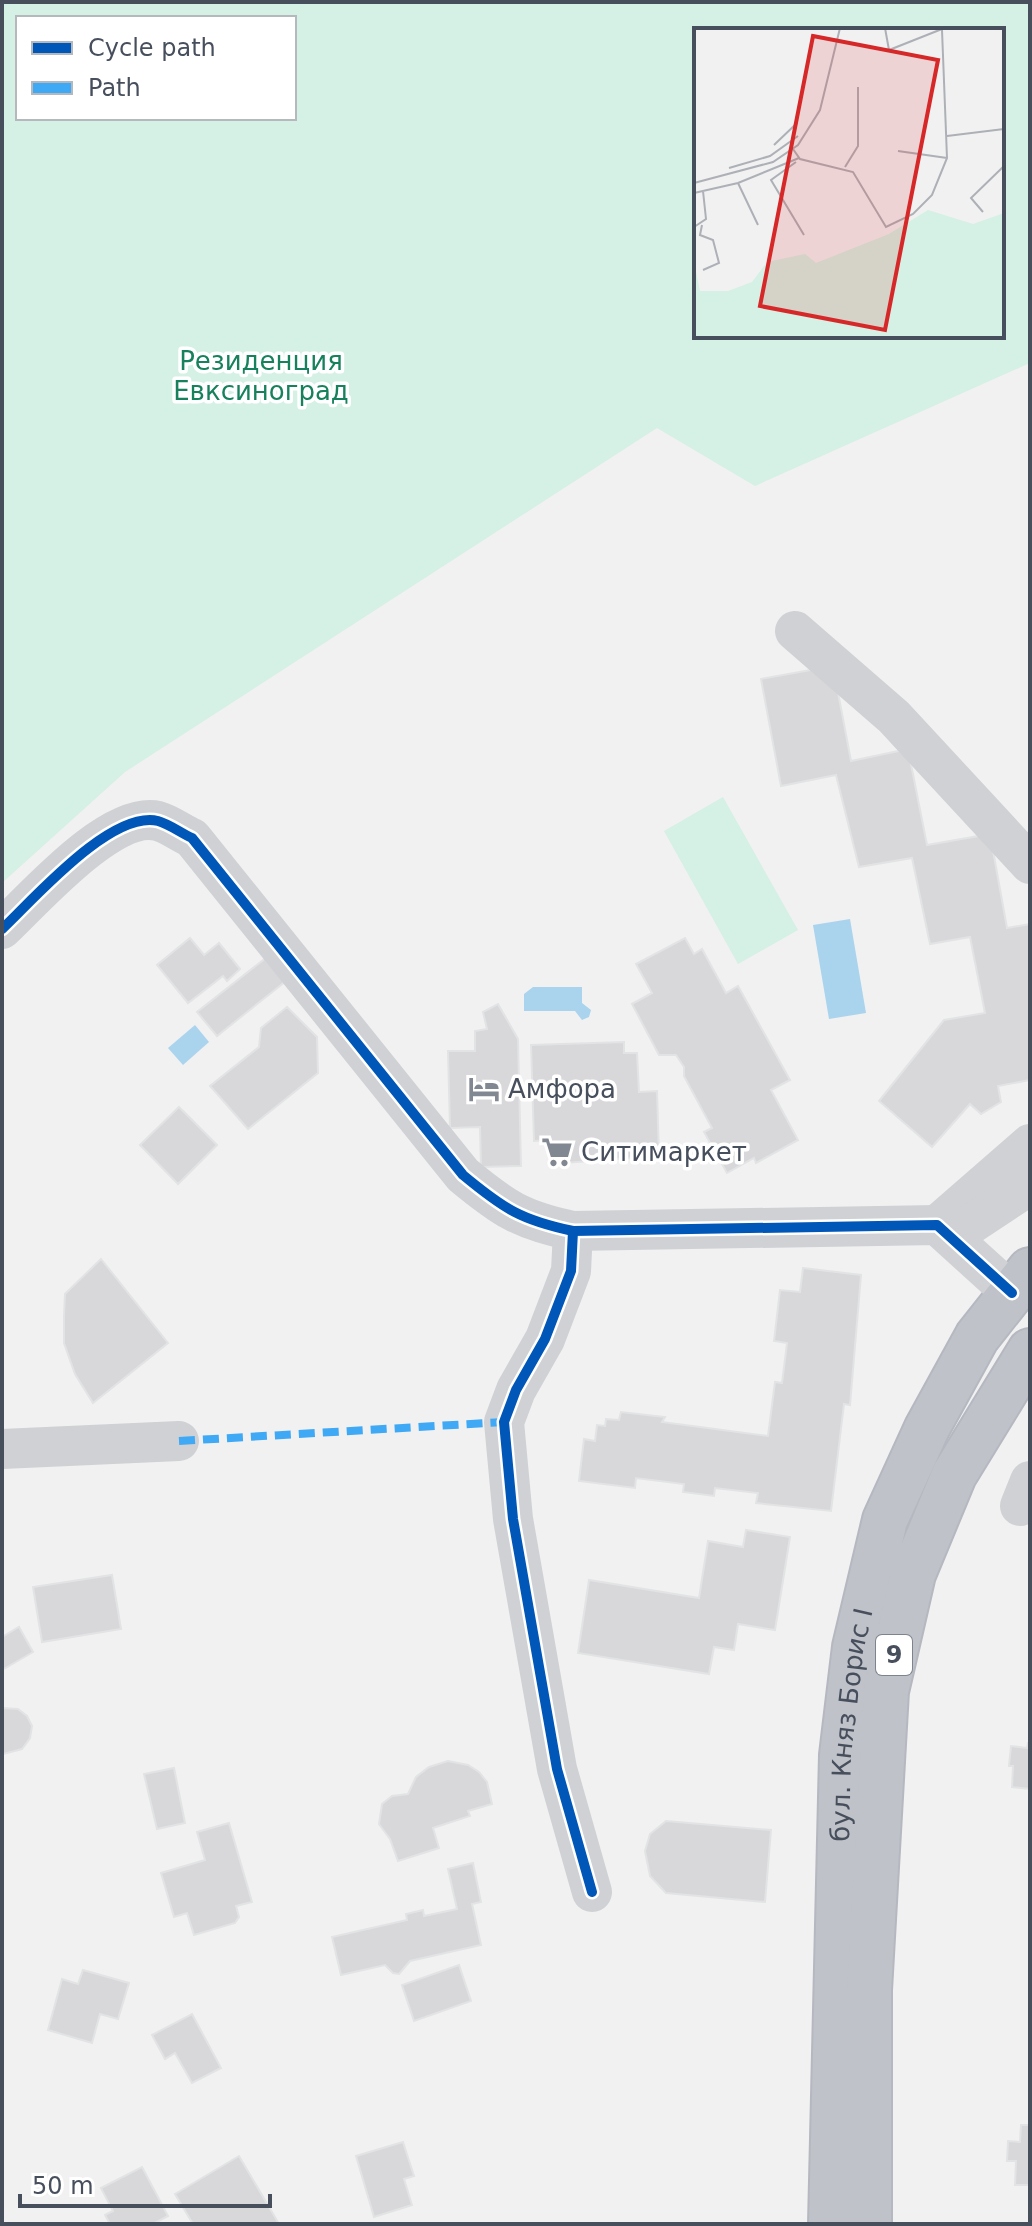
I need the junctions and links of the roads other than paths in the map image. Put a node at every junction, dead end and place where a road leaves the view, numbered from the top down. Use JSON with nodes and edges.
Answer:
{"nodes":[{"id":1,"x":795,"y":631,"type":"dead end"},
{"id":2,"x":1030,"y":864,"type":"edge"},
{"id":3,"x":2,"y":929,"type":"edge"},
{"id":4,"x":1030,"y":1144,"type":"edge"},
{"id":5,"x":1030,"y":1185,"type":"edge"},
{"id":6,"x":573,"y":1231,"type":"junction"},
{"id":7,"x":944,"y":1231,"type":"junction"},
{"id":8,"x":1021,"y":1281,"type":"edge"},
{"id":9,"x":1030,"y":1351,"type":"edge"},
{"id":10,"x":179,"y":1441,"type":"dead end"},
{"id":11,"x":2,"y":1449,"type":"edge"},
{"id":12,"x":592,"y":1892,"type":"dead end"},
{"id":13,"x":831,"y":2224,"type":"edge"},
{"id":14,"x":869,"y":2224,"type":"edge"}],
"edges":[{"from":1,"to":2,"type":"street"},
{"from":3,"to":6,"type":"street"},
{"from":4,"to":7,"type":"street"},
{"from":5,"to":7,"type":"street"},
{"from":6,"to":7,"type":"street"},
{"from":6,"to":12,"type":"street"},
{"from":7,"to":8,"type":"street"},
{"from":8,"to":13,"type":"highway","name":"бул. Княз Борис I","number":"9"},
{"from":9,"to":14,"type":"highway","name":"бул. Княз Борис I","number":"9"},
{"from":10,"to":11,"type":"street"}]}
